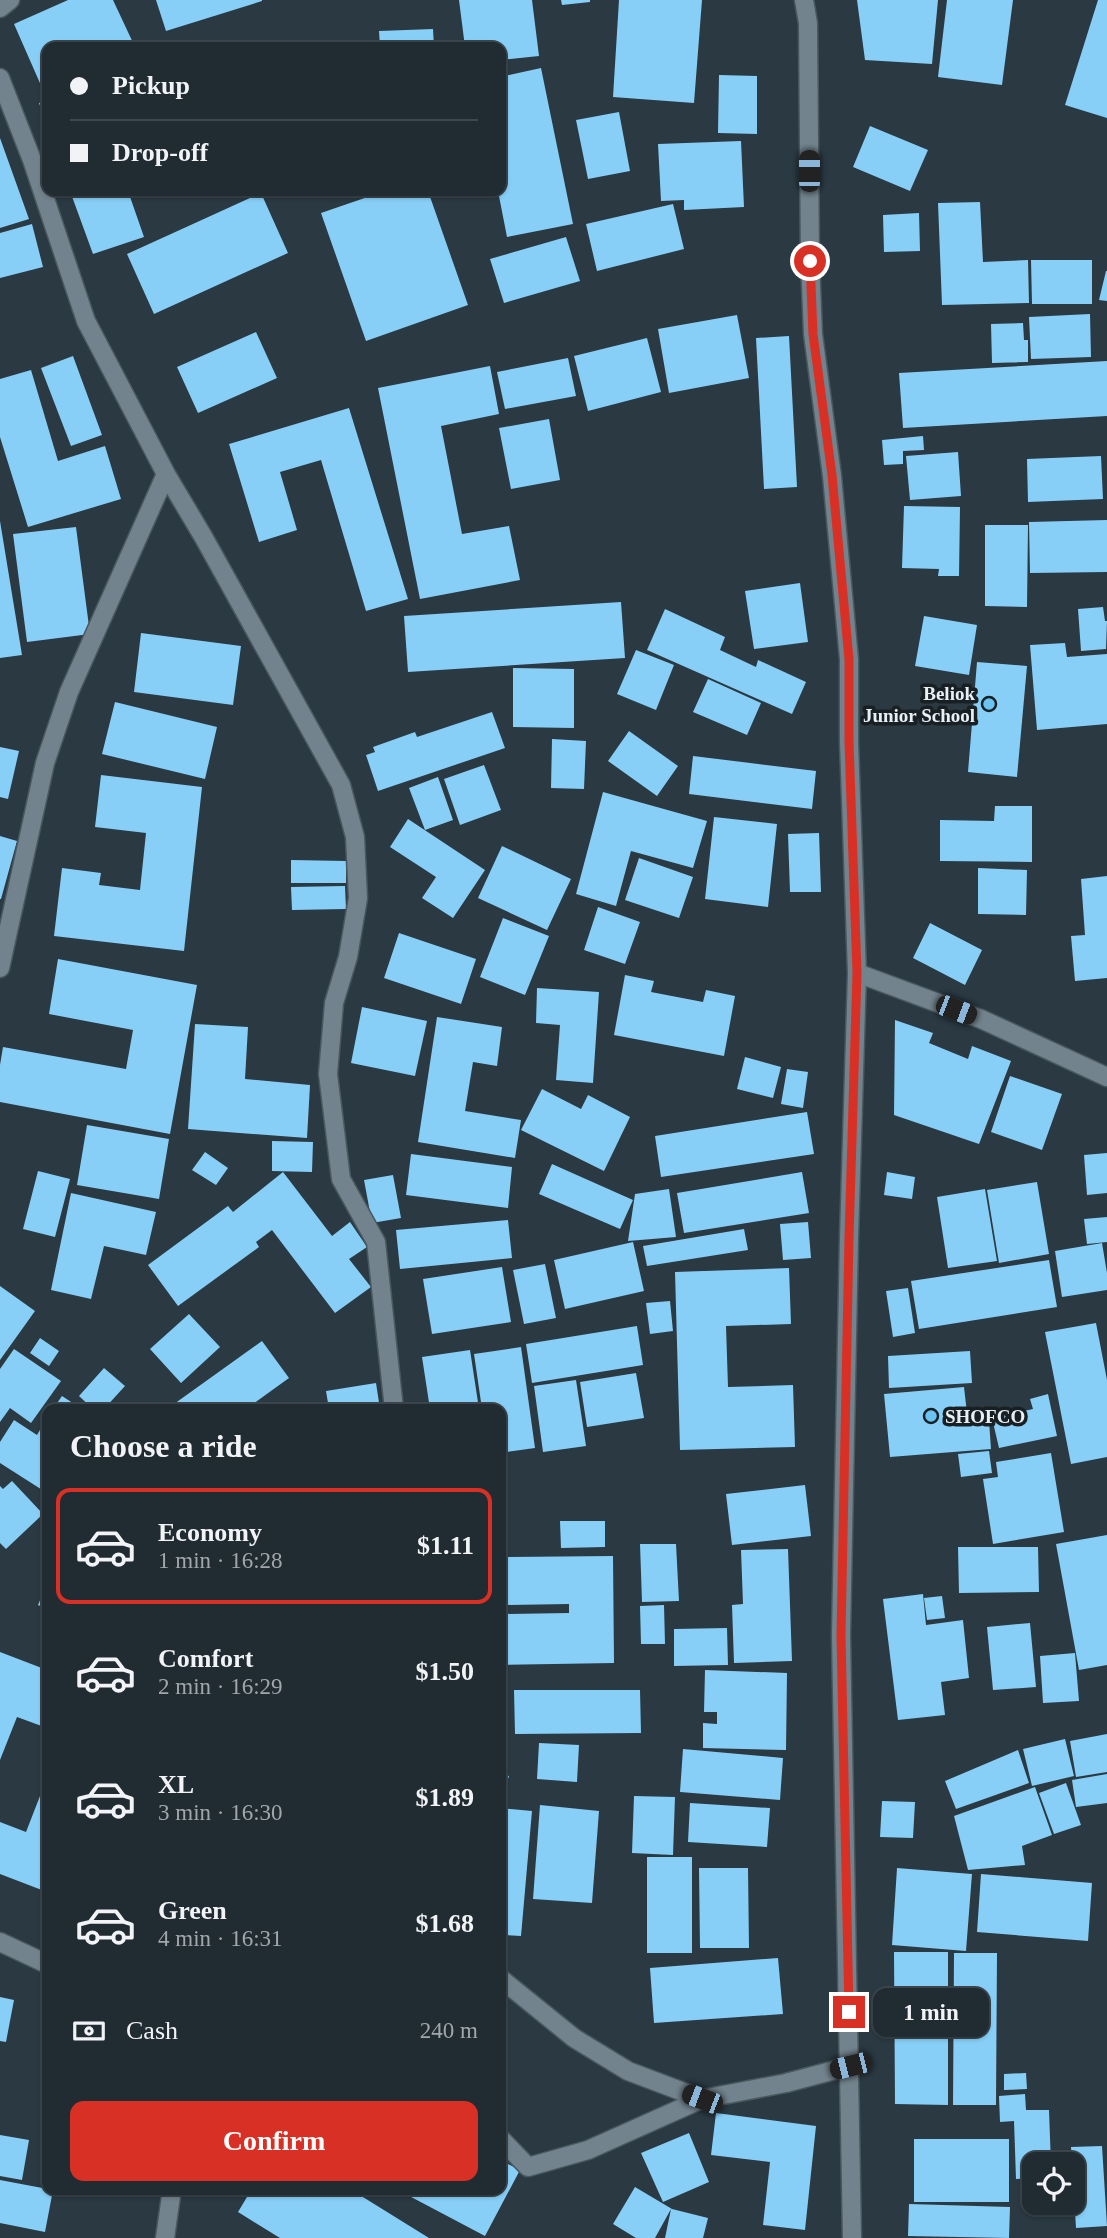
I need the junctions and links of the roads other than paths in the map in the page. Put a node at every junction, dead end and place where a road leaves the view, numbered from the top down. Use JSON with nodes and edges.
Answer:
{"nodes":[{"id":1,"x":10,"y":0,"type":"edge"},
{"id":2,"x":804,"y":0,"type":"edge"},
{"id":3,"x":0,"y":8,"type":"edge"},
{"id":4,"x":0,"y":78,"type":"edge"},
{"id":5,"x":42,"y":190,"type":"edge"},
{"id":6,"x":44,"y":196,"type":"edge"},
{"id":7,"x":166,"y":474,"type":"junction"},
{"id":8,"x":0,"y":968,"type":"edge"},
{"id":9,"x":857,"y":973,"type":"junction"},
{"id":10,"x":1107,"y":1077,"type":"edge"},
{"id":11,"x":393,"y":1404,"type":"edge"},
{"id":12,"x":0,"y":1942,"type":"edge"},
{"id":13,"x":42,"y":1962,"type":"edge"},
{"id":14,"x":506,"y":1983,"type":"edge"},
{"id":15,"x":850,"y":2066,"type":"junction"},
{"id":16,"x":702,"y":2099,"type":"junction"},
{"id":17,"x":506,"y":2144,"type":"edge"},
{"id":18,"x":171,"y":2195,"type":"edge"},
{"id":19,"x":165,"y":2238,"type":"edge"},
{"id":20,"x":852,"y":2238,"type":"edge"}],
"edges":[{"from":1,"to":3,"type":"street"},
{"from":2,"to":9,"type":"street"},
{"from":4,"to":5,"type":"street"},
{"from":6,"to":7,"type":"street"},
{"from":7,"to":8,"type":"street"},
{"from":7,"to":11,"type":"street"},
{"from":9,"to":10,"type":"street"},
{"from":9,"to":15,"type":"street"},
{"from":12,"to":13,"type":"street"},
{"from":14,"to":16,"type":"street"},
{"from":15,"to":16,"type":"street"},
{"from":15,"to":20,"type":"street"},
{"from":16,"to":17,"type":"street"},
{"from":18,"to":19,"type":"street"}]}
